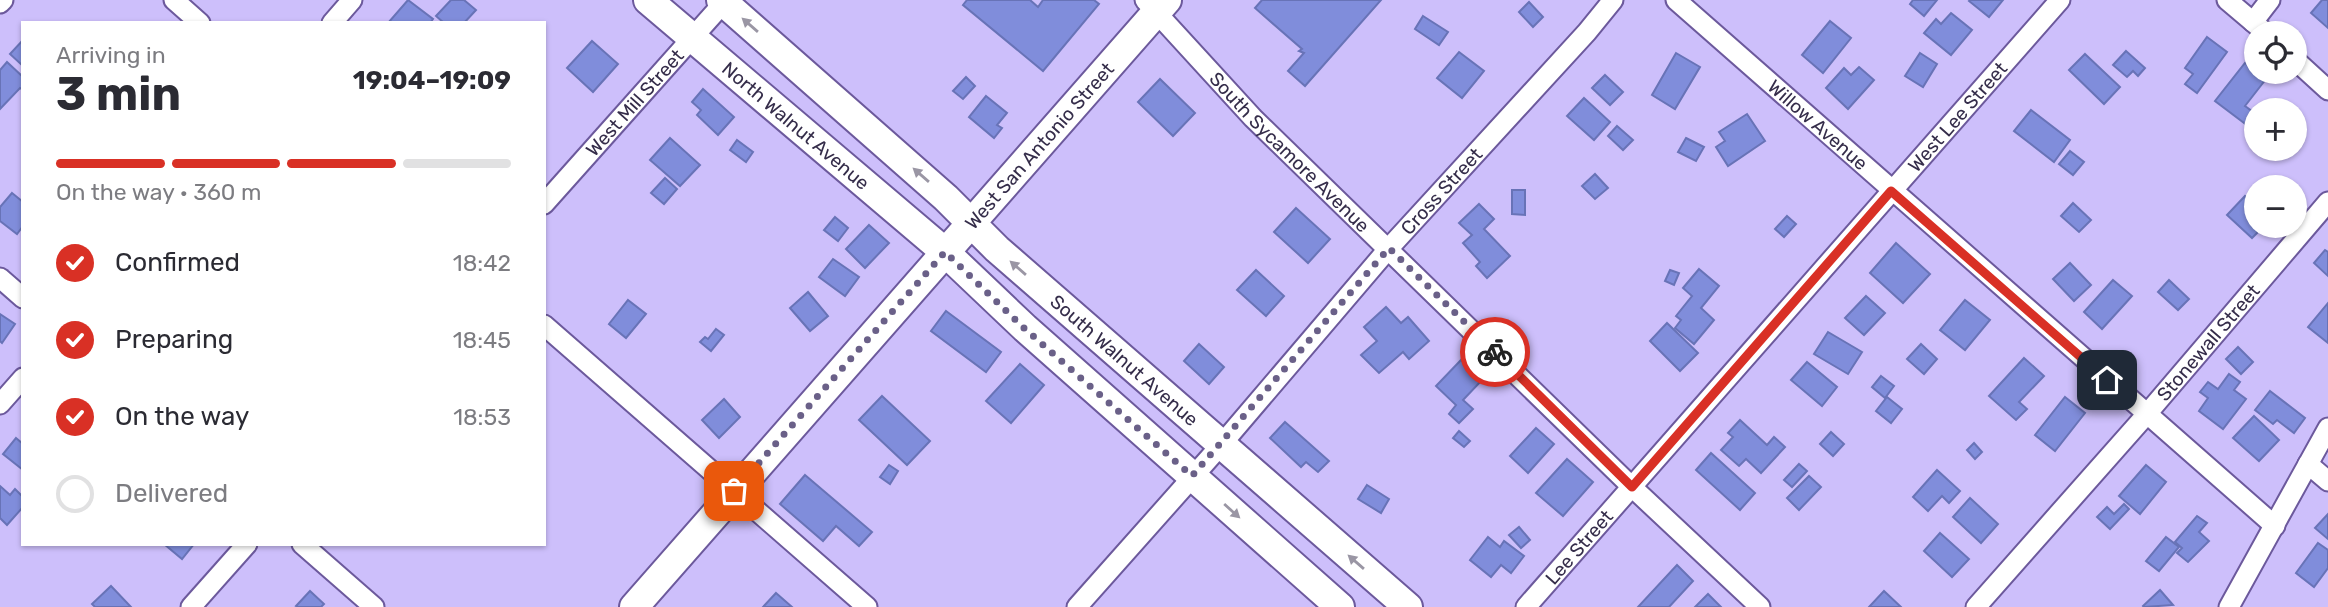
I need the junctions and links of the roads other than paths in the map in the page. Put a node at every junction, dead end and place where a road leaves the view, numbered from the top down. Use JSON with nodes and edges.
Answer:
{"nodes":[{"id":1,"x":174,"y":0,"type":"edge"},
{"id":2,"x":352,"y":0,"type":"edge"},
{"id":3,"x":648,"y":0,"type":"edge"},
{"id":4,"x":1614,"y":0,"type":"edge"},
{"id":5,"x":1676,"y":0,"type":"edge"},
{"id":6,"x":2060,"y":0,"type":"edge"},
{"id":7,"x":2227,"y":0,"type":"edge"},
{"id":8,"x":2270,"y":0,"type":"edge"},
{"id":9,"x":724,"y":1,"type":"edge"},
{"id":10,"x":1156,"y":4,"type":"edge"},
{"id":11,"x":198,"y":21,"type":"edge"},
{"id":12,"x":334,"y":21,"type":"edge"},
{"id":13,"x":2251,"y":21,"type":"edge"},
{"id":14,"x":2262,"y":21,"type":"edge"},
{"id":15,"x":692,"y":39,"type":"junction"},
{"id":16,"x":2307,"y":71,"type":"edge"},
{"id":17,"x":2328,"y":90,"type":"edge"},
{"id":18,"x":1891,"y":191,"type":"junction"},
{"id":19,"x":546,"y":202,"type":"edge"},
{"id":20,"x":2328,"y":202,"type":"edge"},
{"id":21,"x":971,"y":221,"type":"junction"},
{"id":22,"x":1389,"y":248,"type":"junction"},
{"id":23,"x":945,"y":252,"type":"junction"},
{"id":24,"x":0,"y":278,"type":"edge"},
{"id":25,"x":21,"y":296,"type":"edge"},
{"id":26,"x":546,"y":327,"type":"edge"},
{"id":27,"x":21,"y":380,"type":"edge"},
{"id":28,"x":0,"y":404,"type":"edge"},
{"id":29,"x":2147,"y":415,"type":"junction"},
{"id":30,"x":2328,"y":428,"type":"edge"},
{"id":31,"x":1221,"y":445,"type":"junction"},
{"id":32,"x":2308,"y":464,"type":"junction"},
{"id":33,"x":1192,"y":476,"type":"junction"},
{"id":34,"x":2328,"y":481,"type":"edge"},
{"id":35,"x":1632,"y":487,"type":"junction"},
{"id":36,"x":734,"y":491,"type":"junction"},
{"id":37,"x":2275,"y":526,"type":"junction"},
{"id":38,"x":245,"y":546,"type":"edge"},
{"id":39,"x":304,"y":546,"type":"edge"},
{"id":40,"x":191,"y":607,"type":"edge"},
{"id":41,"x":374,"y":607,"type":"edge"},
{"id":42,"x":634,"y":607,"type":"edge"},
{"id":43,"x":867,"y":607,"type":"edge"},
{"id":44,"x":1077,"y":607,"type":"edge"},
{"id":45,"x":1340,"y":607,"type":"edge"},
{"id":46,"x":1408,"y":607,"type":"edge"},
{"id":47,"x":1526,"y":607,"type":"edge"},
{"id":48,"x":1759,"y":607,"type":"edge"},
{"id":49,"x":1976,"y":607,"type":"edge"},
{"id":50,"x":2229,"y":607,"type":"edge"}],
"edges":[{"from":1,"to":11,"type":"street"},
{"from":2,"to":12,"type":"street"},
{"from":3,"to":15,"type":"main road","name":"North Walnut Avenue"},
{"from":4,"to":22,"type":"street","name":"Cross Street"},
{"from":5,"to":18,"type":"street","name":"Willow Avenue"},
{"from":6,"to":18,"type":"street","name":"West Lee Street"},
{"from":7,"to":13,"type":"street"},
{"from":8,"to":14,"type":"street"},
{"from":9,"to":15,"type":"street","name":"West Mill Street"},
{"from":21,"to":9,"type":"main road","one_way":true},
{"from":10,"to":21,"type":"main road","name":"West San Antonio Street"},
{"from":10,"to":22,"type":"street","name":"South Sycamore Avenue"},
{"from":15,"to":19,"type":"street","name":"West Mill Street"},
{"from":15,"to":23,"type":"main road","name":"North Walnut Avenue"},
{"from":16,"to":17,"type":"street"},
{"from":18,"to":29,"type":"street","name":"Willow Avenue"},
{"from":18,"to":35,"type":"street","name":"West Lee Street"},
{"from":20,"to":29,"type":"street","name":"Stonewall Street"},
{"from":21,"to":23,"type":"main road","name":"West San Antonio Street"},
{"from":31,"to":21,"type":"main road","name":"South Walnut Avenue","one_way":true},
{"from":22,"to":31,"type":"street","name":"Cross Street"},
{"from":22,"to":35,"type":"street","name":"South Sycamore Avenue"},
{"from":23,"to":33,"type":"main road"},
{"from":23,"to":36,"type":"main road","name":"West San Antonio Street"},
{"from":24,"to":25,"type":"street"},
{"from":26,"to":36,"type":"street"},
{"from":27,"to":28,"type":"street"},
{"from":29,"to":37,"type":"street","name":"Willow Avenue"},
{"from":29,"to":49,"type":"street","name":"Stonewall Street"},
{"from":30,"to":32,"type":"street"},
{"from":31,"to":33,"type":"street","name":"Cross Street"},
{"from":46,"to":31,"type":"main road","name":"South Walnut Avenue","one_way":true},
{"from":32,"to":34,"type":"street"},
{"from":32,"to":37,"type":"street"},
{"from":33,"to":44,"type":"street","name":"Cross Street"},
{"from":33,"to":45,"type":"main road","one_way":true},
{"from":35,"to":47,"type":"street","name":"Lee Street"},
{"from":35,"to":48,"type":"street","name":"South Sycamore Avenue"},
{"from":36,"to":42,"type":"main road","name":"West San Antonio Street"},
{"from":36,"to":43,"type":"street"},
{"from":37,"to":50,"type":"street"},
{"from":38,"to":40,"type":"street"},
{"from":39,"to":41,"type":"street"}]}
